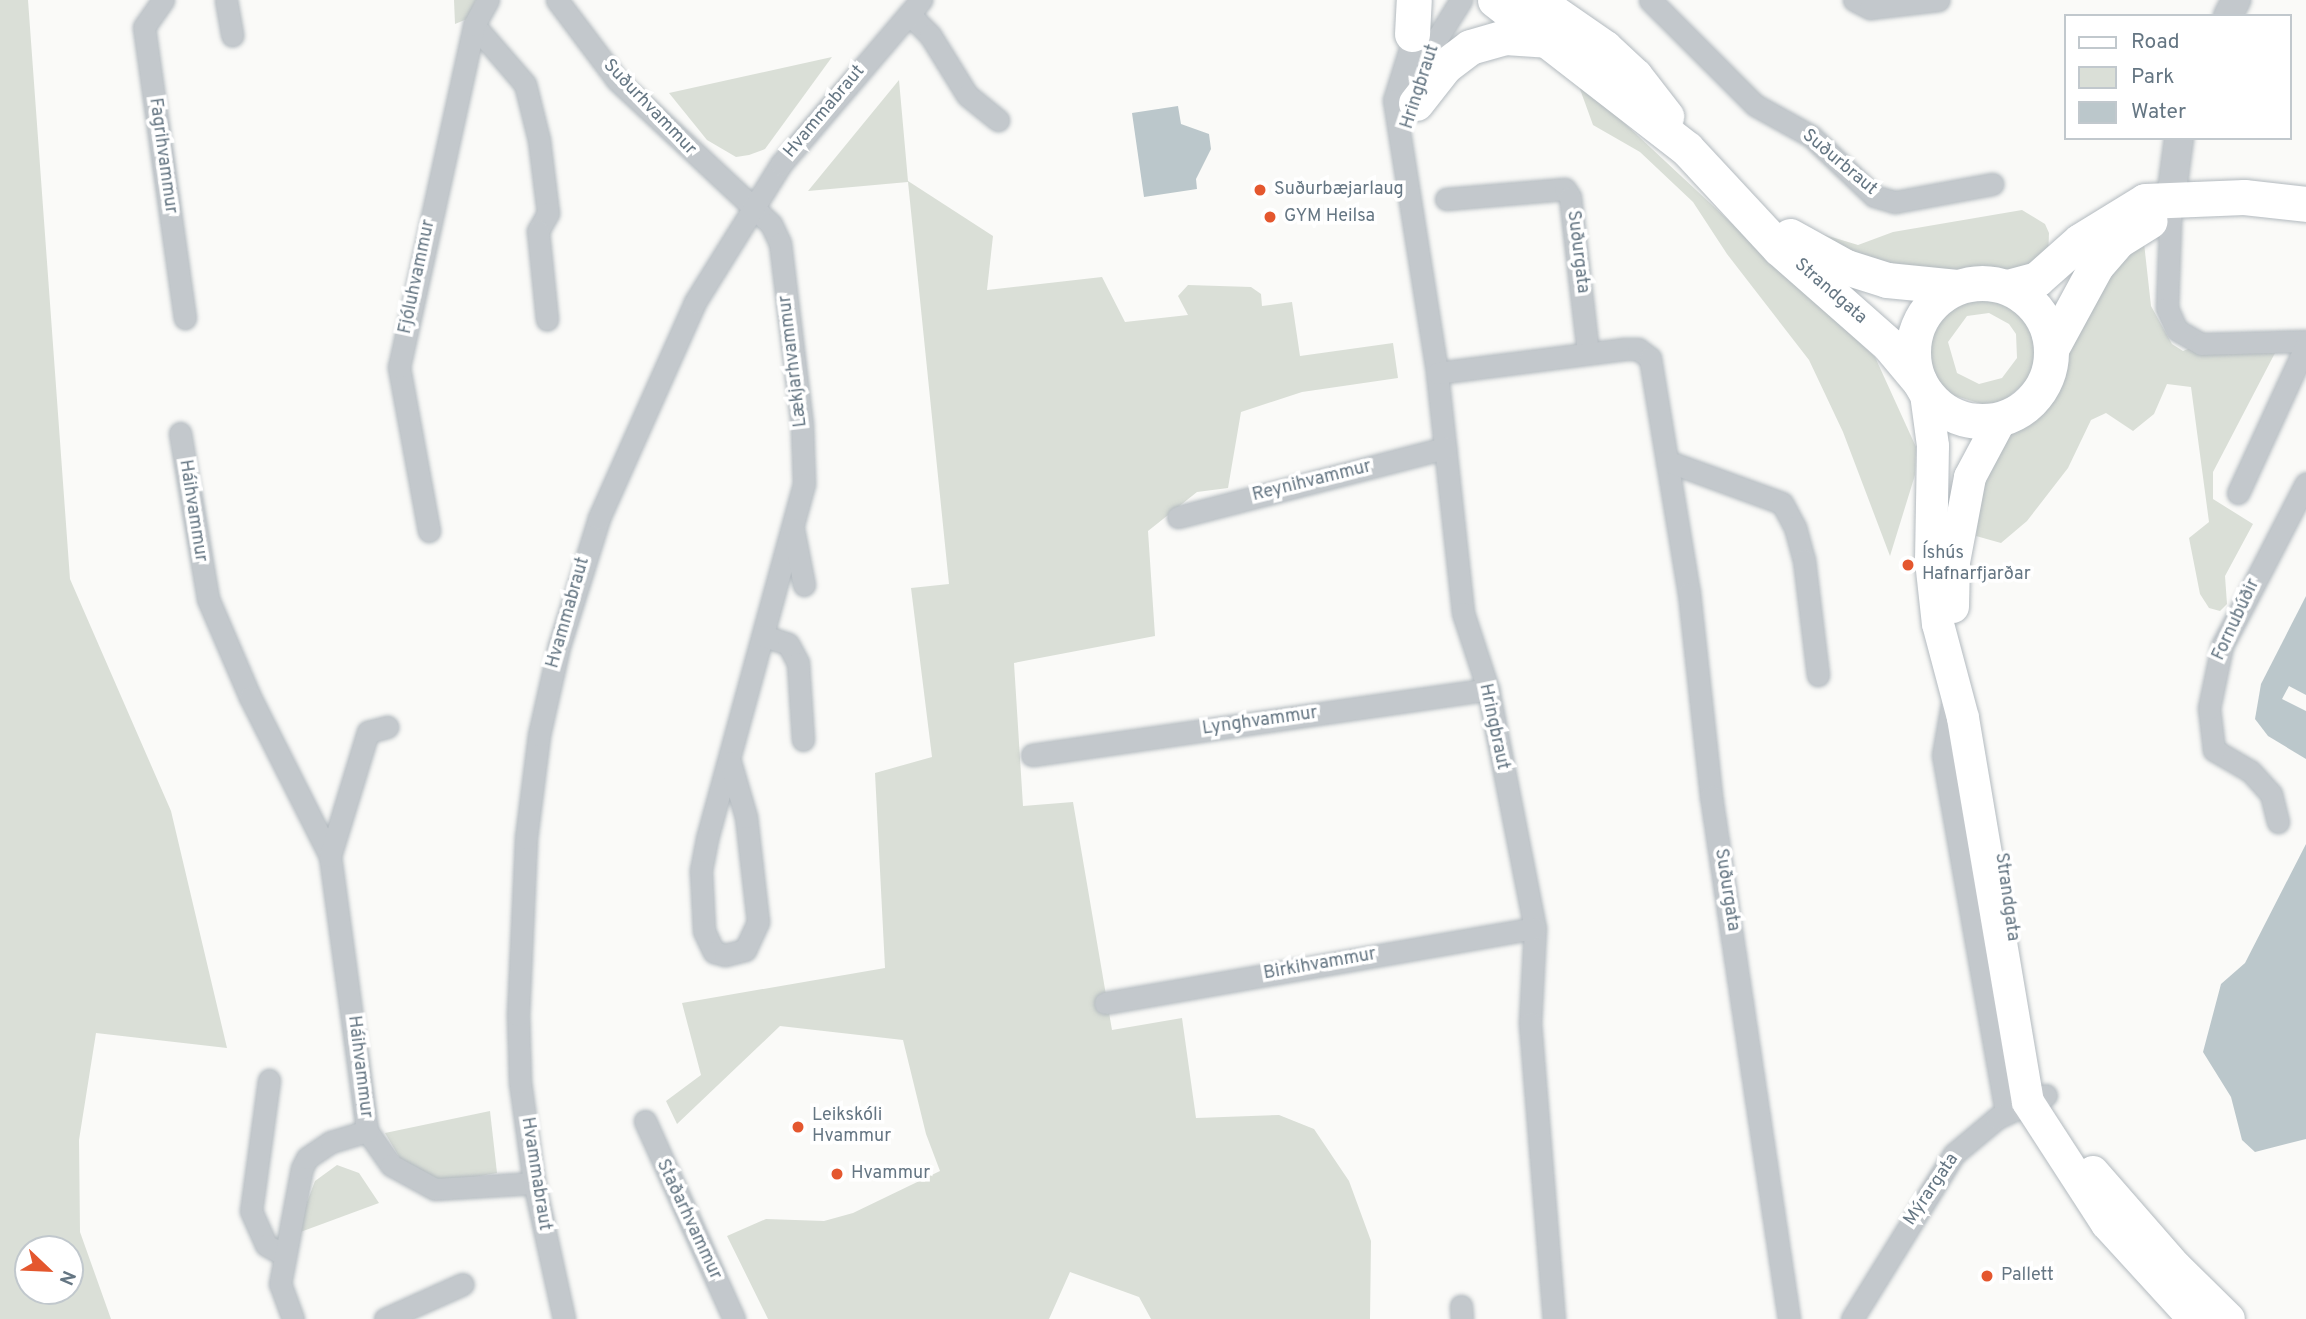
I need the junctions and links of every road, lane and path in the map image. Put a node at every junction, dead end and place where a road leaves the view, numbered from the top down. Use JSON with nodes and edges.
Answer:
{"nodes":[{"id":1,"x":163,"y":0,"type":"edge"},
{"id":2,"x":226,"y":0,"type":"edge"},
{"id":3,"x":488,"y":0,"type":"edge"},
{"id":4,"x":557,"y":0,"type":"edge"},
{"id":5,"x":1431,"y":0,"type":"edge"},
{"id":6,"x":1461,"y":0,"type":"edge"},
{"id":7,"x":1495,"y":0,"type":"edge"},
{"id":8,"x":1650,"y":0,"type":"edge"},
{"id":9,"x":1854,"y":0,"type":"edge"},
{"id":10,"x":1939,"y":0,"type":"edge"},
{"id":11,"x":915,"y":7,"type":"edge"},
{"id":12,"x":1549,"y":14,"type":"edge"},
{"id":13,"x":1413,"y":17,"type":"edge"},
{"id":14,"x":474,"y":24,"type":"junction"},
{"id":15,"x":232,"y":35,"type":"dead end"},
{"id":16,"x":1416,"y":103,"type":"junction"},
{"id":17,"x":998,"y":120,"type":"dead end"},
{"id":18,"x":1404,"y":138,"type":"junction"},
{"id":19,"x":2179,"y":140,"type":"edge"},
{"id":20,"x":1992,"y":184,"type":"dead end"},
{"id":21,"x":2171,"y":198,"type":"junction"},
{"id":22,"x":1446,"y":199,"type":"dead end"},
{"id":23,"x":1739,"y":204,"type":"junction"},
{"id":24,"x":2306,"y":204,"type":"edge"},
{"id":25,"x":752,"y":206,"type":"junction"},
{"id":26,"x":1957,"y":287,"type":"junction"},
{"id":27,"x":2008,"y":287,"type":"junction"},
{"id":28,"x":185,"y":318,"type":"dead end"},
{"id":29,"x":547,"y":320,"type":"dead end"},
{"id":30,"x":2306,"y":343,"type":"edge"},
{"id":31,"x":2051,"y":349,"type":"junction"},
{"id":32,"x":1588,"y":352,"type":"junction"},
{"id":33,"x":1437,"y":373,"type":"junction"},
{"id":34,"x":1922,"y":387,"type":"junction"},
{"id":35,"x":2001,"y":419,"type":"junction"},
{"id":36,"x":180,"y":433,"type":"dead end"},
{"id":37,"x":1445,"y":448,"type":"junction"},
{"id":38,"x":1667,"y":461,"type":"junction"},
{"id":39,"x":2306,"y":483,"type":"edge"},
{"id":40,"x":2238,"y":493,"type":"dead end"},
{"id":41,"x":1178,"y":517,"type":"dead end"},
{"id":42,"x":792,"y":524,"type":"junction"},
{"id":43,"x":429,"y":531,"type":"dead end"},
{"id":44,"x":804,"y":585,"type":"dead end"},
{"id":45,"x":764,"y":636,"type":"junction"},
{"id":46,"x":1818,"y":674,"type":"dead end"},
{"id":47,"x":1488,"y":689,"type":"junction"},
{"id":48,"x":387,"y":727,"type":"dead end"},
{"id":49,"x":803,"y":740,"type":"dead end"},
{"id":50,"x":1032,"y":755,"type":"dead end"},
{"id":51,"x":730,"y":762,"type":"junction"},
{"id":52,"x":2278,"y":822,"type":"dead end"},
{"id":53,"x":330,"y":856,"type":"junction"},
{"id":54,"x":1535,"y":928,"type":"junction"},
{"id":55,"x":1105,"y":1003,"type":"dead end"},
{"id":56,"x":269,"y":1080,"type":"dead end"},
{"id":57,"x":2027,"y":1104,"type":"junction"},
{"id":58,"x":645,"y":1121,"type":"dead end"},
{"id":59,"x":367,"y":1131,"type":"junction"},
{"id":60,"x":534,"y":1182,"type":"junction"},
{"id":61,"x":285,"y":1255,"type":"junction"},
{"id":62,"x":463,"y":1284,"type":"dead end"},
{"id":63,"x":293,"y":1319,"type":"edge"},
{"id":64,"x":385,"y":1319,"type":"edge"},
{"id":65,"x":564,"y":1319,"type":"edge"},
{"id":66,"x":734,"y":1319,"type":"edge"},
{"id":67,"x":1554,"y":1319,"type":"edge"},
{"id":68,"x":1789,"y":1319,"type":"edge"},
{"id":69,"x":1852,"y":1319,"type":"edge"},
{"id":70,"x":2194,"y":1319,"type":"edge"},
{"id":71,"x":2229,"y":1319,"type":"edge"}],
"edges":[{"from":1,"to":28,"type":"street","name":"Fagrihvammur"},
{"from":2,"to":15,"type":"street"},
{"from":3,"to":14,"type":"street","name":"Fjóluhvammur"},
{"from":4,"to":25,"type":"street","name":"Suðurhvammur"},
{"from":5,"to":13,"type":"street","name":"Hringbraut"},
{"from":6,"to":16,"type":"street","name":"Hringbraut"},
{"from":7,"to":12,"type":"main road","name":"Strandgata"},
{"from":8,"to":20,"type":"street","name":"Suðurbraut"},
{"from":9,"to":10,"type":"street"},
{"from":11,"to":17,"type":"street"},
{"from":11,"to":25,"type":"street","name":"Hvammabraut"},
{"from":12,"to":16,"type":"main road"},
{"from":12,"to":23,"type":"main road","name":"Strandgata"},
{"from":13,"to":18,"type":"street","name":"Hringbraut"},
{"from":14,"to":29,"type":"street"},
{"from":14,"to":43,"type":"street","name":"Fjóluhvammur"},
{"from":16,"to":18,"type":"street","name":"Hringbraut"},
{"from":18,"to":33,"type":"street","name":"Hringbraut"},
{"from":19,"to":21,"type":"street"},
{"from":21,"to":24,"type":"main road"},
{"from":21,"to":27,"type":"main road"},
{"from":21,"to":30,"type":"street"},
{"from":21,"to":31,"type":"main road"},
{"from":22,"to":32,"type":"street","name":"Suðurgata"},
{"from":23,"to":26,"type":"main road","name":"Strandgata"},
{"from":23,"to":34,"type":"main road","name":"Strandgata"},
{"from":25,"to":42,"type":"street","name":"Lækjarhvammur"},
{"from":25,"to":60,"type":"street","name":"Hvammabraut"},
{"from":26,"to":27,"type":"main road"},
{"from":26,"to":34,"type":"main road"},
{"from":27,"to":31,"type":"main road"},
{"from":30,"to":40,"type":"street"},
{"from":31,"to":35,"type":"main road"},
{"from":32,"to":33,"type":"street","name":"Suðurgata"},
{"from":32,"to":38,"type":"street","name":"Suðurgata"},
{"from":33,"to":37,"type":"street","name":"Hringbraut"},
{"from":34,"to":35,"type":"main road"},
{"from":34,"to":57,"type":"main road","name":"Strandgata"},
{"from":35,"to":57,"type":"main road","name":"Strandgata"},
{"from":36,"to":53,"type":"street","name":"Háihvammur"},
{"from":37,"to":41,"type":"street","name":"Reynihvammur"},
{"from":37,"to":47,"type":"street","name":"Hringbraut"},
{"from":38,"to":46,"type":"street"},
{"from":38,"to":68,"type":"street","name":"Suðurgata"},
{"from":39,"to":52,"type":"street","name":"Fornubúðir"},
{"from":42,"to":44,"type":"street","name":"Lækjarhvammur"},
{"from":42,"to":45,"type":"street","name":"Lækjarhvammur"},
{"from":45,"to":49,"type":"street"},
{"from":45,"to":51,"type":"street","name":"Lækjarhvammur"},
{"from":47,"to":50,"type":"street","name":"Lynghvammur"},
{"from":47,"to":54,"type":"street","name":"Hringbraut"},
{"from":48,"to":53,"type":"street","name":"Háihvammur"},
{"from":51,"to":51,"type":"street","name":"Lækjarhvammur"},
{"from":53,"to":59,"type":"street","name":"Háihvammur"},
{"from":54,"to":55,"type":"street","name":"Birkihvammur"},
{"from":54,"to":67,"type":"street","name":"Hringbraut"},
{"from":56,"to":61,"type":"street"},
{"from":57,"to":69,"type":"street","name":"Mýrargata"},
{"from":57,"to":70,"type":"main road","name":"Strandgata"},
{"from":57,"to":71,"type":"main road","name":"Strandgata"},
{"from":58,"to":66,"type":"street","name":"Staðarhvammur"},
{"from":59,"to":60,"type":"street","name":"Háihvammur"},
{"from":59,"to":61,"type":"street"},
{"from":60,"to":65,"type":"street","name":"Hvammabraut"},
{"from":61,"to":63,"type":"street"},
{"from":62,"to":64,"type":"street"}]}
